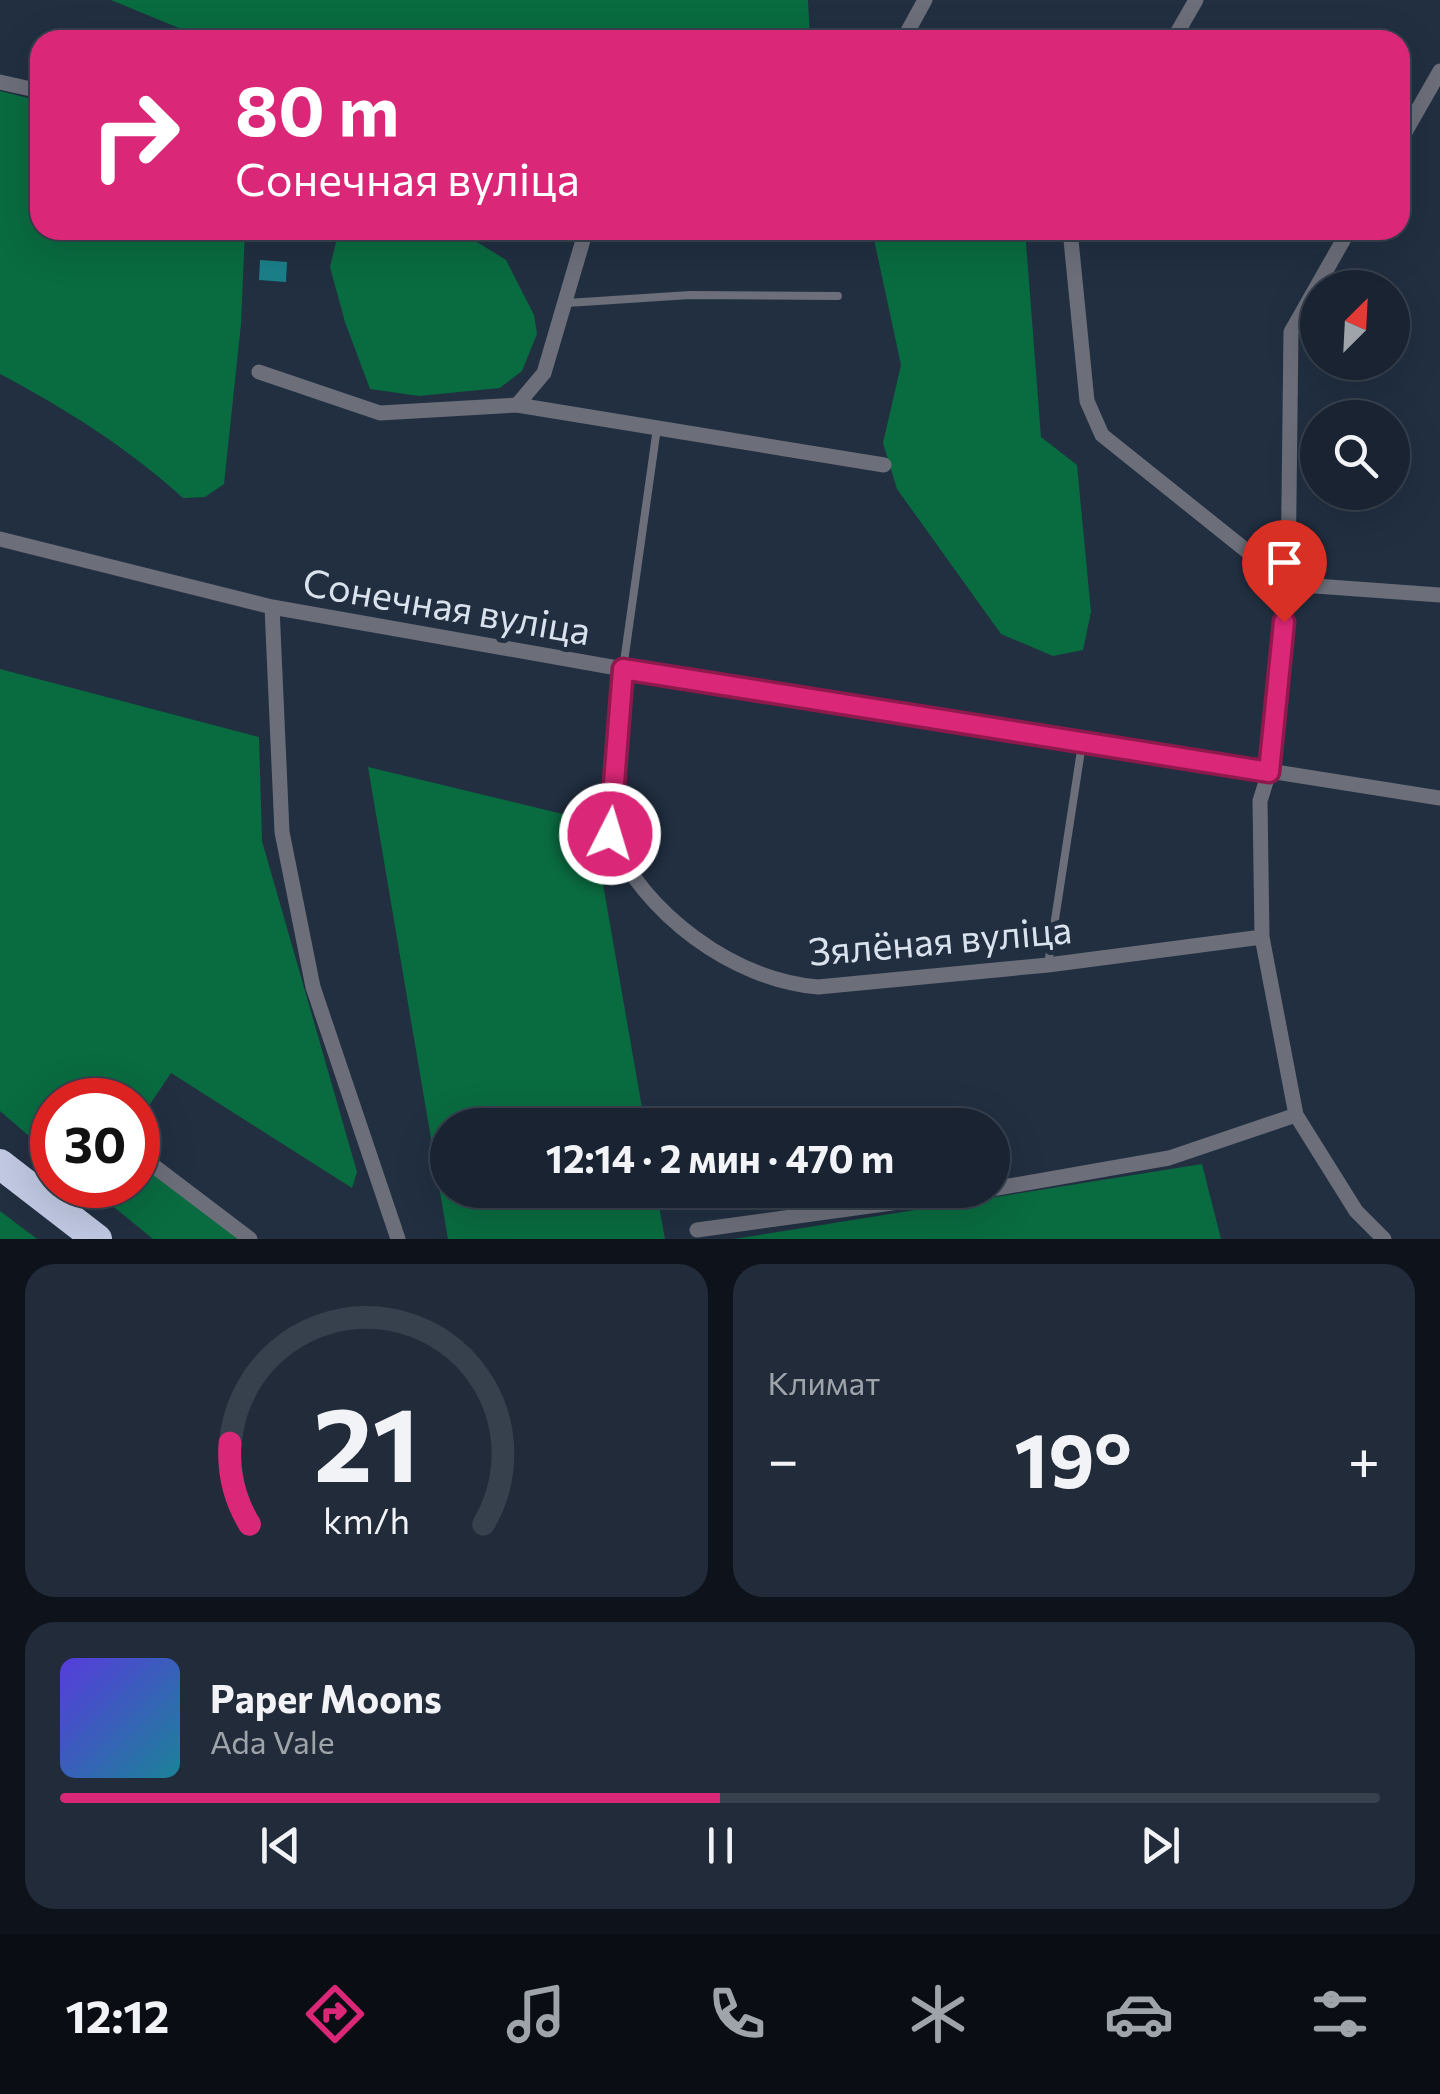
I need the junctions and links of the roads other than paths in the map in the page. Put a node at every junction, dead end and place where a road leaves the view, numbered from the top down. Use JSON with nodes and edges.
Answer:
{"nodes":[{"id":1,"x":925,"y":0,"type":"edge"},
{"id":2,"x":1196,"y":0,"type":"edge"},
{"id":3,"x":908,"y":30,"type":"edge"},
{"id":4,"x":1179,"y":30,"type":"edge"},
{"id":5,"x":1440,"y":71,"type":"edge"},
{"id":6,"x":0,"y":82,"type":"edge"},
{"id":7,"x":30,"y":89,"type":"edge"},
{"id":8,"x":1410,"y":124,"type":"edge"},
{"id":9,"x":583,"y":240,"type":"edge"},
{"id":10,"x":1071,"y":240,"type":"edge"},
{"id":11,"x":1343,"y":240,"type":"edge"},
{"id":12,"x":838,"y":296,"type":"dead end"},
{"id":13,"x":567,"y":303,"type":"junction"},
{"id":14,"x":259,"y":372,"type":"dead end"},
{"id":15,"x":517,"y":404,"type":"junction"},
{"id":16,"x":657,"y":428,"type":"junction"},
{"id":17,"x":884,"y":465,"type":"dead end"},
{"id":18,"x":0,"y":540,"type":"edge"},
{"id":19,"x":1288,"y":584,"type":"junction"},
{"id":20,"x":1440,"y":595,"type":"edge"},
{"id":21,"x":272,"y":608,"type":"junction"},
{"id":22,"x":623,"y":669,"type":"junction"},
{"id":23,"x":1082,"y":744,"type":"junction"},
{"id":24,"x":1269,"y":772,"type":"junction"},
{"id":25,"x":1440,"y":798,"type":"edge"},
{"id":26,"x":1262,"y":937,"type":"junction"},
{"id":27,"x":1048,"y":965,"type":"junction"},
{"id":28,"x":1296,"y":1115,"type":"junction"},
{"id":29,"x":0,"y":1164,"type":"edge"},
{"id":30,"x":160,"y":1171,"type":"edge"},
{"id":31,"x":0,"y":1181,"type":"edge"},
{"id":32,"x":1010,"y":1186,"type":"edge"},
{"id":33,"x":858,"y":1208,"type":"edge"},
{"id":34,"x":697,"y":1230,"type":"dead end"},
{"id":35,"x":74,"y":1239,"type":"edge"},
{"id":36,"x":97,"y":1239,"type":"edge"},
{"id":37,"x":250,"y":1239,"type":"edge"},
{"id":38,"x":398,"y":1239,"type":"edge"},
{"id":39,"x":1384,"y":1239,"type":"edge"}],
"edges":[{"from":1,"to":3,"type":"street"},
{"from":2,"to":4,"type":"street"},
{"from":5,"to":8,"type":"street"},
{"from":6,"to":7,"type":"street"},
{"from":9,"to":13,"type":"street"},
{"from":10,"to":19,"type":"street"},
{"from":11,"to":19,"type":"street"},
{"from":12,"to":13,"type":"lane"},
{"from":13,"to":15,"type":"street"},
{"from":14,"to":15,"type":"street"},
{"from":15,"to":16,"type":"street"},
{"from":16,"to":17,"type":"street"},
{"from":16,"to":22,"type":"lane"},
{"from":18,"to":21,"type":"street","name":"Сонечная вуліца"},
{"from":19,"to":20,"type":"street"},
{"from":19,"to":24,"type":"street"},
{"from":21,"to":22,"type":"street","name":"Сонечная вуліца"},
{"from":21,"to":38,"type":"street"},
{"from":22,"to":23,"type":"street","name":"Сонечная вуліца"},
{"from":22,"to":27,"type":"street","name":"Зялёная вуліца"},
{"from":23,"to":24,"type":"street","name":"Сонечная вуліца"},
{"from":23,"to":27,"type":"lane"},
{"from":24,"to":25,"type":"street","name":"Сонечная вуліца"},
{"from":24,"to":26,"type":"street"},
{"from":26,"to":27,"type":"street","name":"Зялёная вуліца"},
{"from":26,"to":28,"type":"street"},
{"from":28,"to":32,"type":"street"},
{"from":28,"to":39,"type":"street"},
{"from":29,"to":36,"type":"highway"},
{"from":30,"to":37,"type":"street"},
{"from":31,"to":35,"type":"highway"},
{"from":33,"to":34,"type":"street"}]}
